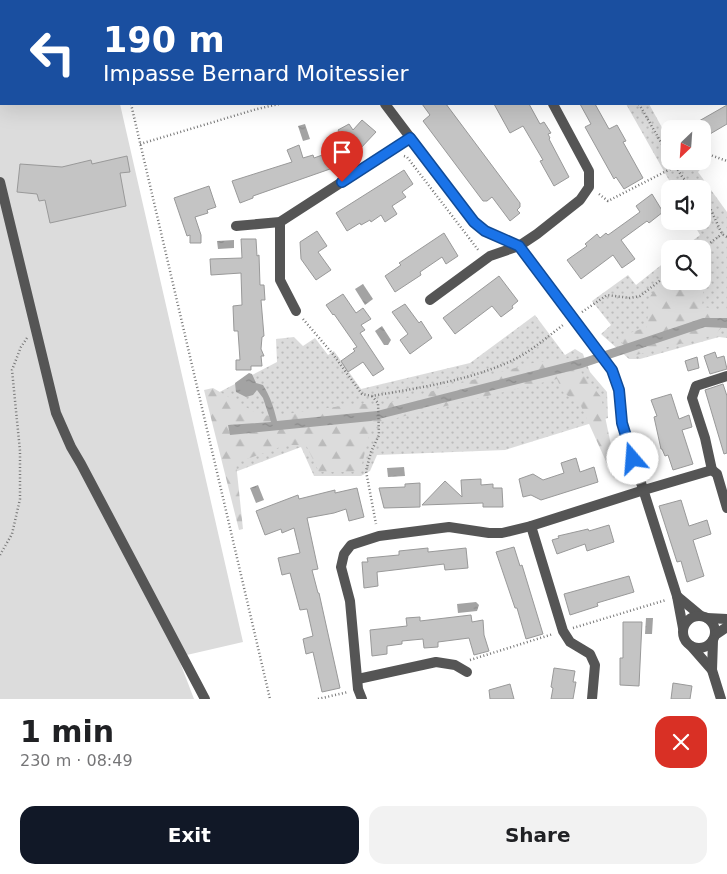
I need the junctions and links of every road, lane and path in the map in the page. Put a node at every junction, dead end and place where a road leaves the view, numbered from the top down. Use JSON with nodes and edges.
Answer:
{"nodes":[{"id":1,"x":131,"y":105,"type":"edge"},
{"id":2,"x":275,"y":105,"type":"edge"},
{"id":3,"x":386,"y":105,"type":"edge"},
{"id":4,"x":554,"y":105,"type":"edge"},
{"id":5,"x":640,"y":105,"type":"edge"},
{"id":6,"x":410,"y":138,"type":"junction"},
{"id":7,"x":661,"y":142,"type":"edge"},
{"id":8,"x":140,"y":144,"type":"junction"},
{"id":9,"x":388,"y":152,"type":"junction"},
{"id":10,"x":711,"y":155,"type":"edge"},
{"id":11,"x":727,"y":161,"type":"edge"},
{"id":12,"x":669,"y":170,"type":"edge"},
{"id":13,"x":677,"y":170,"type":"edge"},
{"id":14,"x":685,"y":180,"type":"edge"},
{"id":15,"x":0,"y":182,"type":"edge"},
{"id":16,"x":589,"y":187,"type":"junction"},
{"id":17,"x":711,"y":211,"type":"edge"},
{"id":18,"x":280,"y":222,"type":"junction"},
{"id":19,"x":236,"y":226,"type":"dead end"},
{"id":20,"x":722,"y":234,"type":"junction"},
{"id":21,"x":727,"y":237,"type":"edge"},
{"id":22,"x":711,"y":242,"type":"edge"},
{"id":23,"x":519,"y":246,"type":"junction"},
{"id":24,"x":490,"y":256,"type":"junction"},
{"id":25,"x":661,"y":280,"type":"edge"},
{"id":26,"x":430,"y":300,"type":"dead end"},
{"id":27,"x":296,"y":311,"type":"joint"},
{"id":28,"x":572,"y":319,"type":"junction"},
{"id":29,"x":35,"y":327,"type":"junction"},
{"id":30,"x":727,"y":376,"type":"edge"},
{"id":31,"x":372,"y":396,"type":"junction"},
{"id":32,"x":712,"y":470,"type":"junction"},
{"id":33,"x":644,"y":490,"type":"junction"},
{"id":34,"x":727,"y":506,"type":"edge"},
{"id":35,"x":531,"y":526,"type":"junction"},
{"id":36,"x":379,"y":536,"type":"junction"},
{"id":37,"x":0,"y":555,"type":"edge"},
{"id":38,"x":677,"y":596,"type":"junction"},
{"id":39,"x":704,"y":617,"type":"junction"},
{"id":40,"x":727,"y":619,"type":"edge"},
{"id":41,"x":727,"y":627,"type":"edge"},
{"id":42,"x":683,"y":628,"type":"junction"},
{"id":43,"x":714,"y":638,"type":"junction"},
{"id":44,"x":691,"y":646,"type":"junction"},
{"id":45,"x":712,"y":670,"type":"junction"},
{"id":46,"x":467,"y":672,"type":"dead end"},
{"id":47,"x":359,"y":689,"type":"edge"},
{"id":48,"x":205,"y":699,"type":"edge"},
{"id":49,"x":270,"y":699,"type":"edge"},
{"id":50,"x":318,"y":699,"type":"edge"},
{"id":51,"x":592,"y":699,"type":"edge"},
{"id":52,"x":721,"y":699,"type":"edge"}],
"edges":[{"from":1,"to":8,"type":"path"},
{"from":2,"to":8,"type":"path"},
{"from":3,"to":6,"type":"street"},
{"from":4,"to":16,"type":"street"},
{"from":5,"to":7,"type":"path"},
{"from":6,"to":9,"type":"street"},
{"from":6,"to":23,"type":"street"},
{"from":8,"to":49,"type":"path"},
{"from":9,"to":18,"type":"street"},
{"from":9,"to":24,"type":"path"},
{"from":10,"to":11,"type":"path"},
{"from":12,"to":16,"type":"path"},
{"from":13,"to":14,"type":"path"},
{"from":15,"to":29,"type":"street"},
{"from":16,"to":23,"type":"street"},
{"from":17,"to":20,"type":"path"},
{"from":18,"to":19,"type":"street"},
{"from":18,"to":27,"type":"street"},
{"from":20,"to":21,"type":"path"},
{"from":20,"to":22,"type":"path"},
{"from":23,"to":24,"type":"street"},
{"from":23,"to":28,"type":"street"},
{"from":24,"to":26,"type":"street"},
{"from":25,"to":28,"type":"path"},
{"from":27,"to":31,"type":"path"},
{"from":28,"to":31,"type":"path"},
{"from":28,"to":33,"type":"street"},
{"from":29,"to":37,"type":"path"},
{"from":29,"to":48,"type":"street"},
{"from":30,"to":32,"type":"street"},
{"from":31,"to":36,"type":"path"},
{"from":32,"to":33,"type":"street"},
{"from":32,"to":34,"type":"street"},
{"from":33,"to":35,"type":"street"},
{"from":33,"to":38,"type":"street"},
{"from":35,"to":36,"type":"street"},
{"from":35,"to":51,"type":"street"},
{"from":36,"to":47,"type":"street"},
{"from":38,"to":39,"type":"street"},
{"from":38,"to":42,"type":"street"},
{"from":39,"to":40,"type":"street"},
{"from":39,"to":42,"type":"street"},
{"from":39,"to":43,"type":"street"},
{"from":41,"to":43,"type":"street"},
{"from":42,"to":44,"type":"street"},
{"from":43,"to":44,"type":"street"},
{"from":43,"to":45,"type":"street"},
{"from":44,"to":45,"type":"street"},
{"from":45,"to":52,"type":"street"},
{"from":46,"to":47,"type":"street"},
{"from":47,"to":50,"type":"path"}]}
